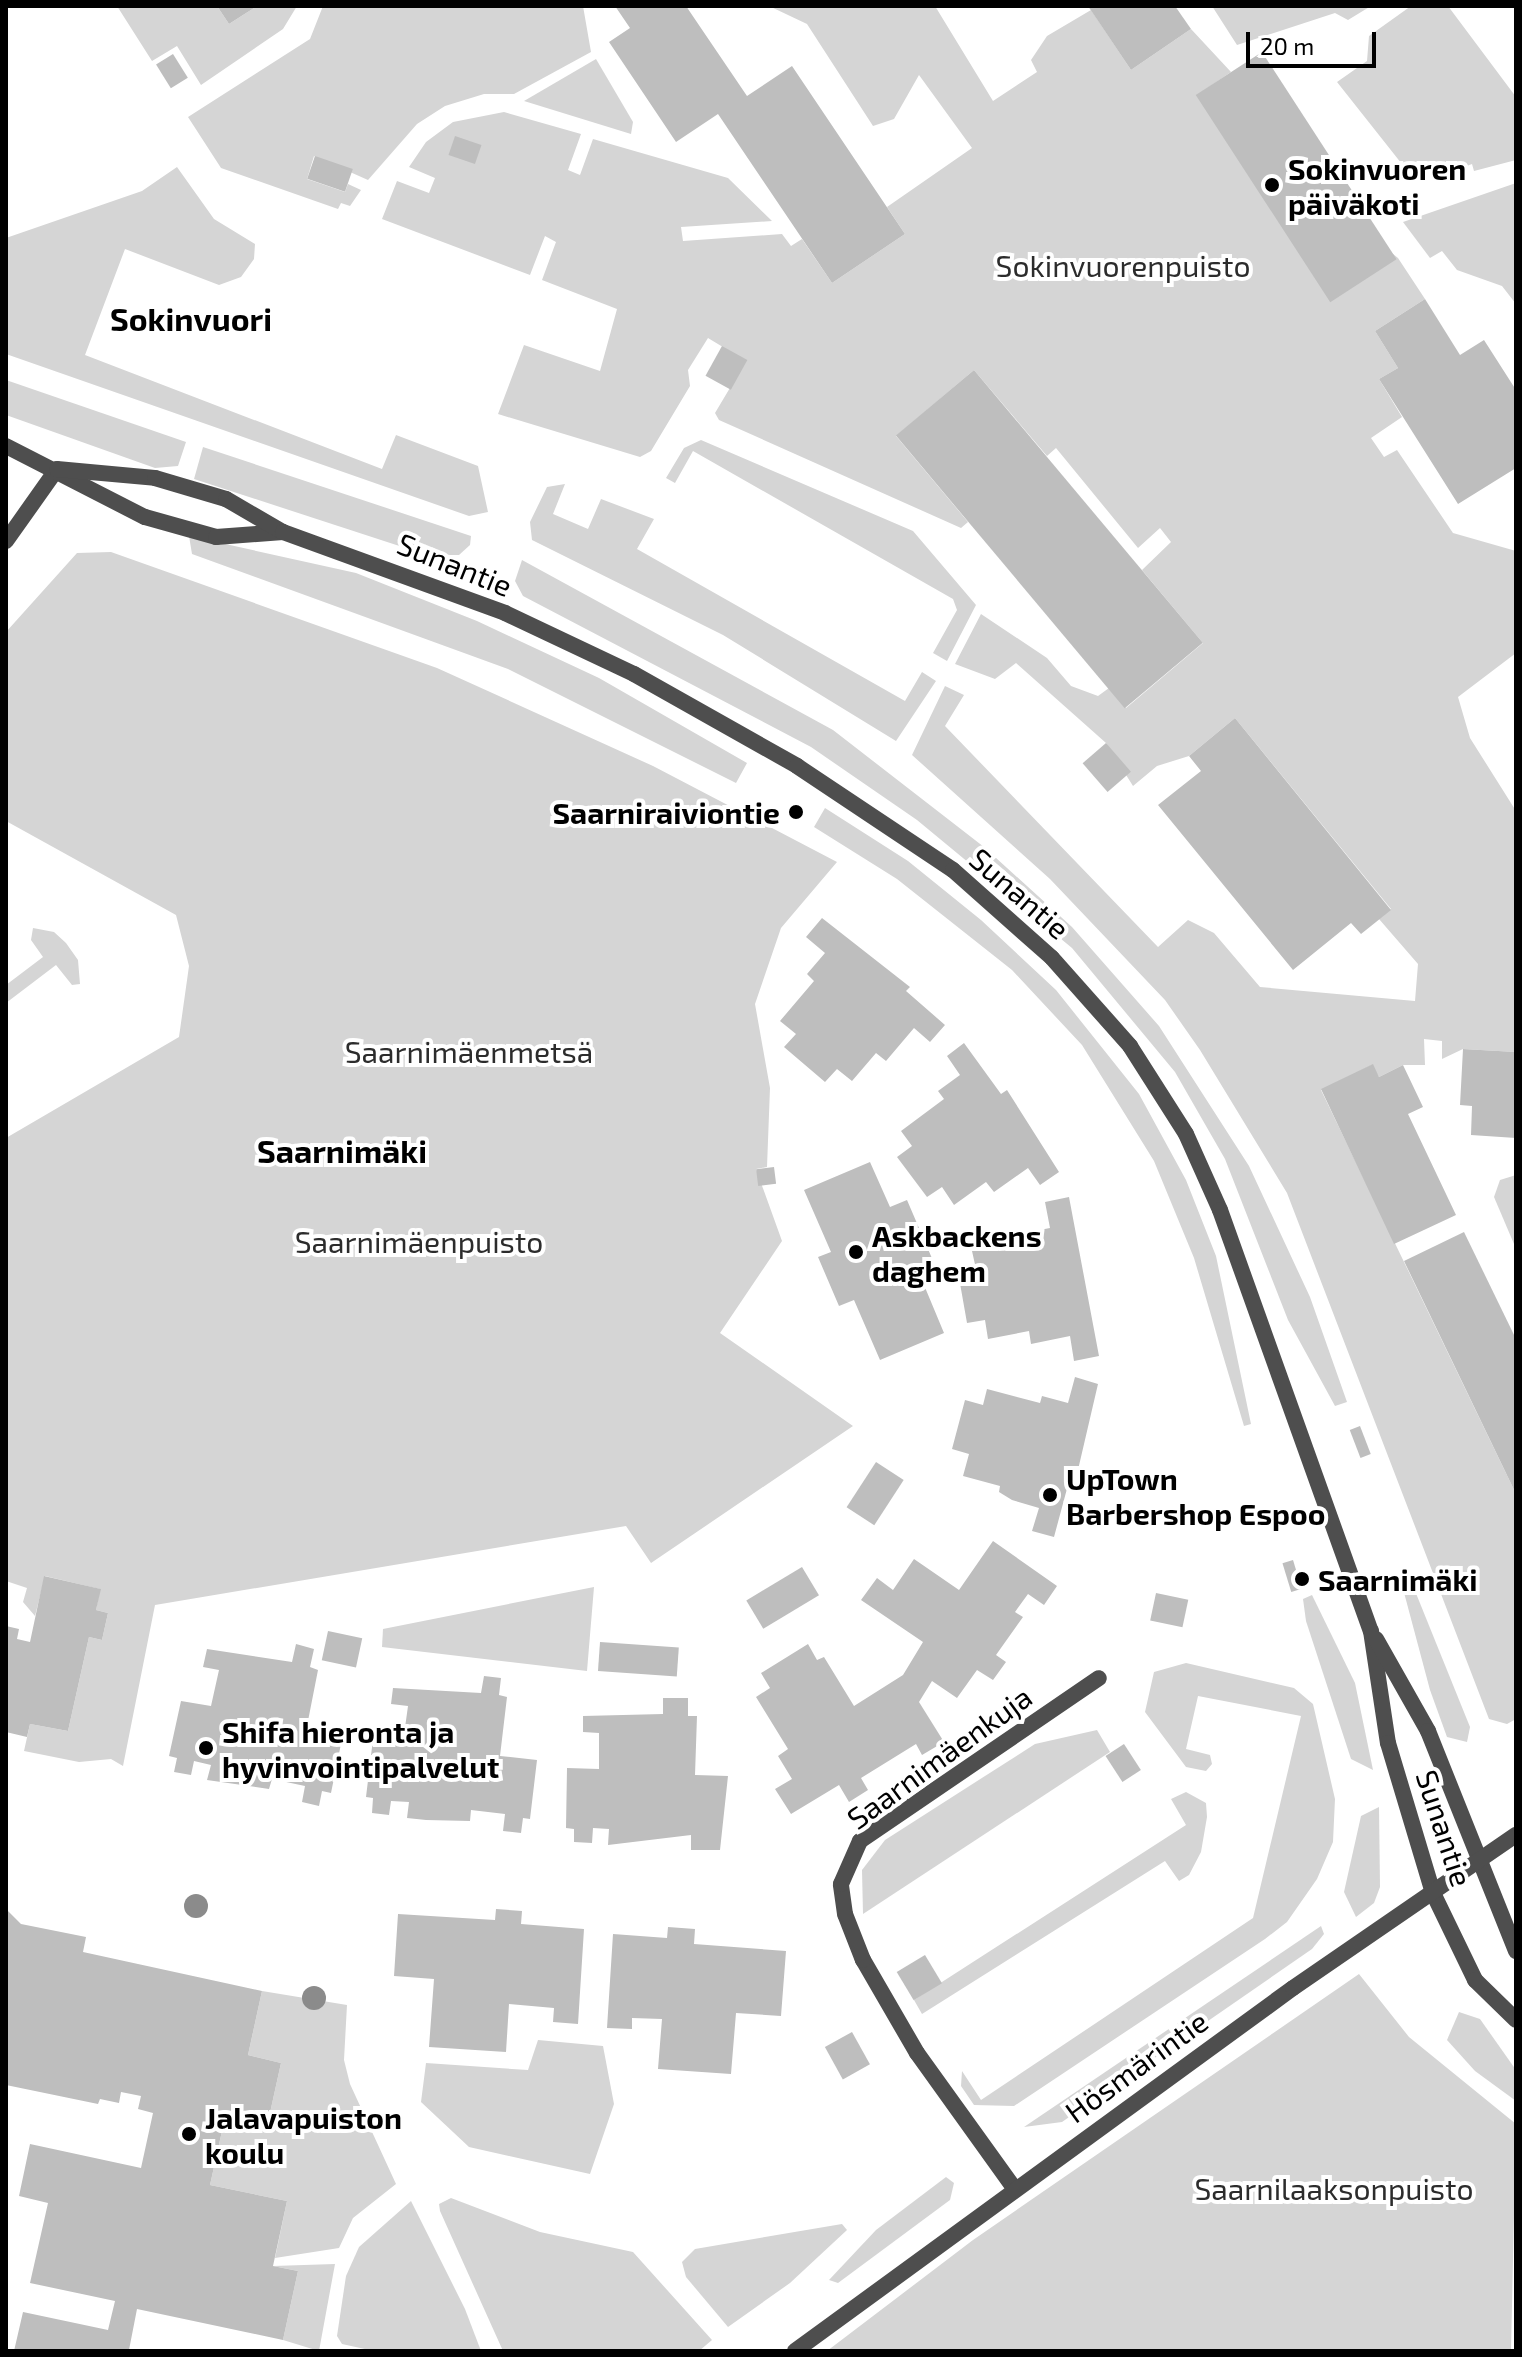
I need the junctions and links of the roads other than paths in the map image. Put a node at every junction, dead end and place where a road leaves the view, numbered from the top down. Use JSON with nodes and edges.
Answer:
{"nodes":[{"id":1,"x":6,"y":446,"type":"edge"},
{"id":2,"x":57,"y":469,"type":"junction"},
{"id":3,"x":283,"y":532,"type":"junction"},
{"id":4,"x":6,"y":541,"type":"edge"},
{"id":5,"x":1371,"y":1631,"type":"junction"},
{"id":6,"x":1099,"y":1678,"type":"dead end"},
{"id":7,"x":1516,"y":1835,"type":"edge"},
{"id":8,"x":1478,"y":1862,"type":"junction"},
{"id":9,"x":1433,"y":1893,"type":"junction"},
{"id":10,"x":1516,"y":1951,"type":"edge"},
{"id":11,"x":1516,"y":2020,"type":"edge"},
{"id":12,"x":1014,"y":2188,"type":"junction"},
{"id":13,"x":795,"y":2351,"type":"edge"}],
"edges":[{"from":1,"to":2,"type":"street","name":"Sunantie"},
{"from":2,"to":3,"type":"street","name":"Sunantie"},
{"from":2,"to":3,"type":"street","name":"Sunantie"},
{"from":2,"to":4,"type":"street"},
{"from":3,"to":5,"type":"street","name":"Sunantie"},
{"from":5,"to":8,"type":"street","name":"Sunantie"},
{"from":5,"to":9,"type":"street","name":"Sunantie"},
{"from":6,"to":12,"type":"street","name":"Saarnimäenkuja"},
{"from":7,"to":8,"type":"street","name":"Hösmärintie"},
{"from":8,"to":9,"type":"street","name":"Hösmärintie"},
{"from":8,"to":10,"type":"street","name":"Sunantie"},
{"from":9,"to":11,"type":"street","name":"Sunantie"},
{"from":9,"to":12,"type":"street","name":"Hösmärintie"},
{"from":12,"to":13,"type":"street","name":"Hösmärintie"}]}
